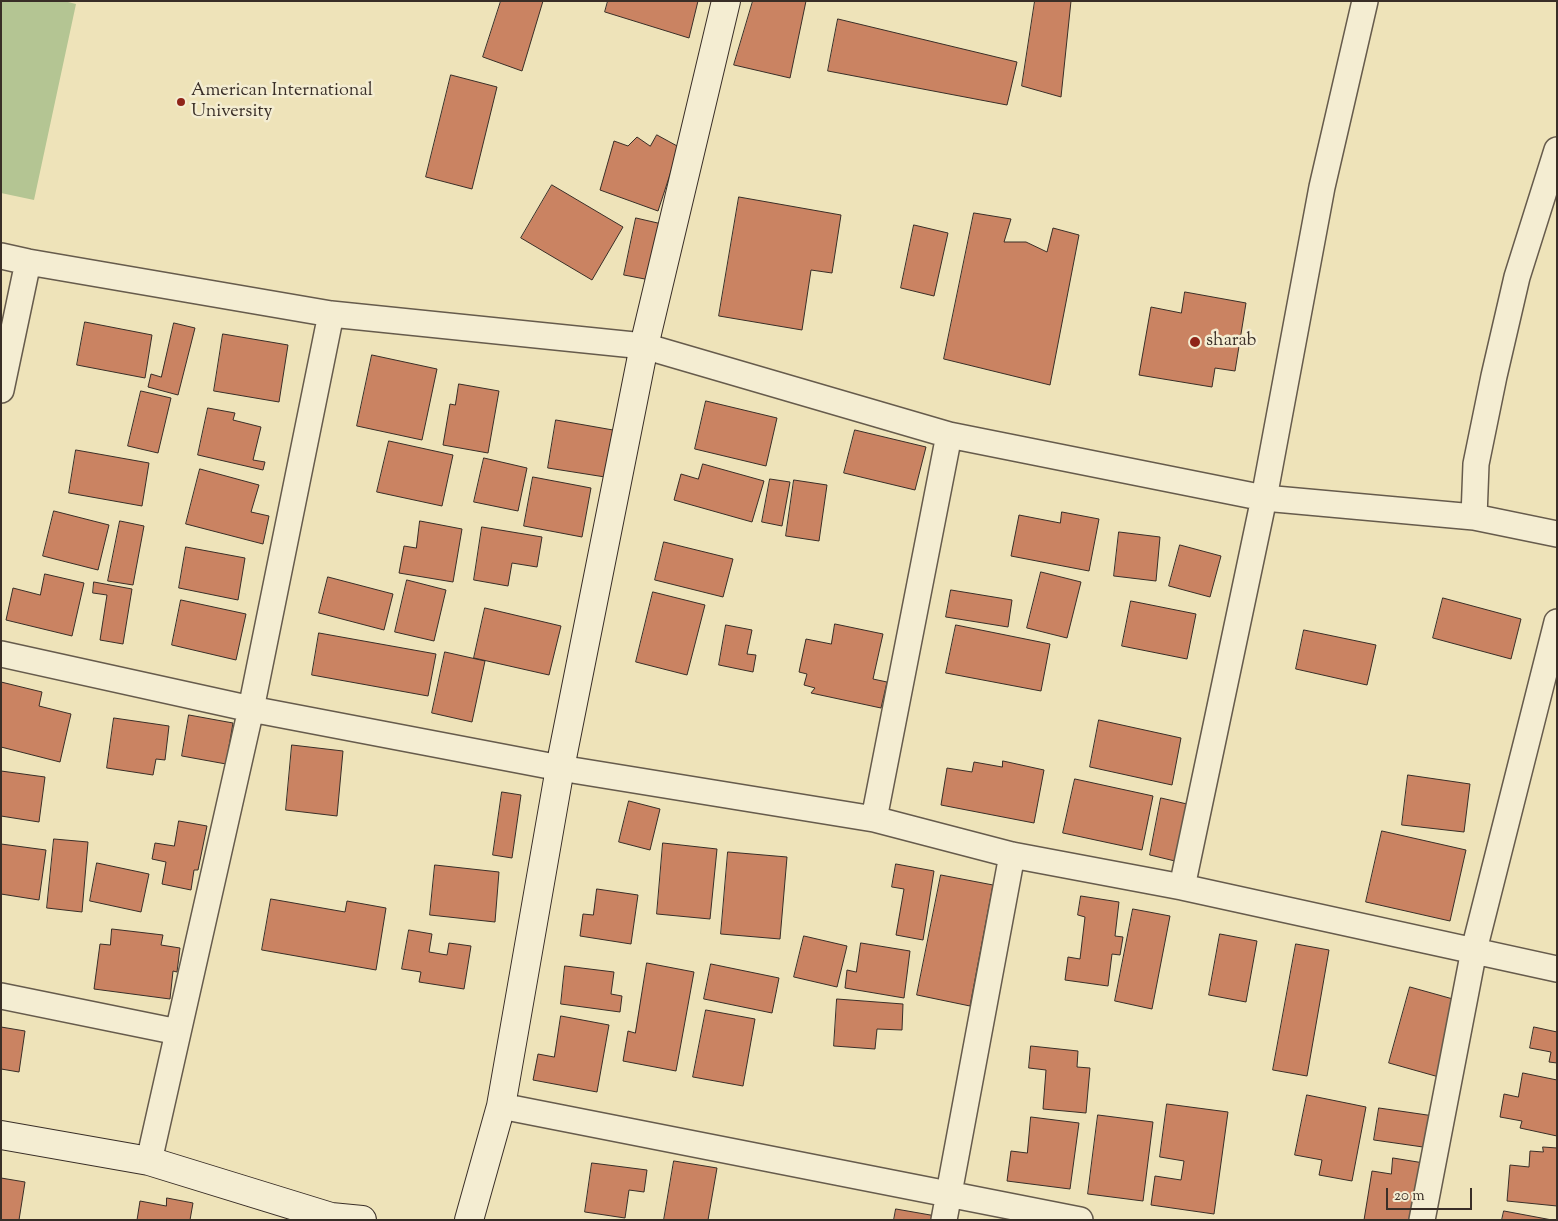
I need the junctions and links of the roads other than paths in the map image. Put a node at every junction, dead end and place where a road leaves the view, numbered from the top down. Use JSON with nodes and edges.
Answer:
{"nodes":[{"id":1,"x":726,"y":1,"type":"edge"},
{"id":2,"x":1365,"y":1,"type":"edge"},
{"id":3,"x":1557,"y":150,"type":"edge"},
{"id":4,"x":1,"y":256,"type":"edge"},
{"id":5,"x":28,"y":262,"type":"junction"},
{"id":6,"x":331,"y":314,"type":"junction"},
{"id":7,"x":644,"y":346,"type":"junction"},
{"id":8,"x":1,"y":390,"type":"edge"},
{"id":9,"x":949,"y":435,"type":"junction"},
{"id":10,"x":1264,"y":498,"type":"junction"},
{"id":11,"x":1474,"y":517,"type":"junction"},
{"id":12,"x":1557,"y":534,"type":"edge"},
{"id":13,"x":1557,"y":622,"type":"edge"},
{"id":14,"x":1,"y":654,"type":"edge"},
{"id":15,"x":251,"y":708,"type":"junction"},
{"id":16,"x":560,"y":768,"type":"junction"},
{"id":17,"x":874,"y":819,"type":"junction"},
{"id":18,"x":1012,"y":855,"type":"junction"},
{"id":19,"x":1182,"y":888,"type":"junction"},
{"id":20,"x":1474,"y":950,"type":"junction"},
{"id":21,"x":1557,"y":969,"type":"edge"},
{"id":22,"x":1,"y":996,"type":"edge"},
{"id":23,"x":178,"y":1032,"type":"junction"},
{"id":24,"x":502,"y":1106,"type":"junction"},
{"id":25,"x":1,"y":1134,"type":"edge"},
{"id":26,"x":149,"y":1161,"type":"junction"},
{"id":27,"x":949,"y":1195,"type":"junction"},
{"id":28,"x":330,"y":1218,"type":"edge"},
{"id":29,"x":362,"y":1220,"type":"edge"},
{"id":30,"x":468,"y":1220,"type":"edge"},
{"id":31,"x":944,"y":1220,"type":"edge"},
{"id":32,"x":1080,"y":1220,"type":"edge"},
{"id":33,"x":1422,"y":1220,"type":"edge"}],
"edges":[{"from":1,"to":7,"type":"street"},
{"from":2,"to":10,"type":"street"},
{"from":3,"to":11,"type":"street"},
{"from":4,"to":5,"type":"street"},
{"from":5,"to":6,"type":"street"},
{"from":5,"to":8,"type":"street"},
{"from":6,"to":7,"type":"street"},
{"from":6,"to":15,"type":"street"},
{"from":7,"to":9,"type":"street"},
{"from":7,"to":16,"type":"street"},
{"from":9,"to":10,"type":"street"},
{"from":9,"to":17,"type":"street"},
{"from":10,"to":11,"type":"street"},
{"from":10,"to":19,"type":"street"},
{"from":11,"to":12,"type":"street"},
{"from":13,"to":20,"type":"street"},
{"from":14,"to":15,"type":"street"},
{"from":15,"to":16,"type":"street"},
{"from":15,"to":23,"type":"street"},
{"from":16,"to":17,"type":"street"},
{"from":16,"to":24,"type":"street"},
{"from":17,"to":18,"type":"street"},
{"from":18,"to":19,"type":"street"},
{"from":18,"to":27,"type":"street"},
{"from":19,"to":20,"type":"street"},
{"from":20,"to":21,"type":"street"},
{"from":20,"to":33,"type":"street"},
{"from":22,"to":23,"type":"street"},
{"from":23,"to":26,"type":"street"},
{"from":24,"to":27,"type":"street"},
{"from":24,"to":30,"type":"street"},
{"from":25,"to":26,"type":"street"},
{"from":26,"to":28,"type":"street"},
{"from":27,"to":31,"type":"street"},
{"from":27,"to":32,"type":"street"},
{"from":28,"to":29,"type":"street"}]}
